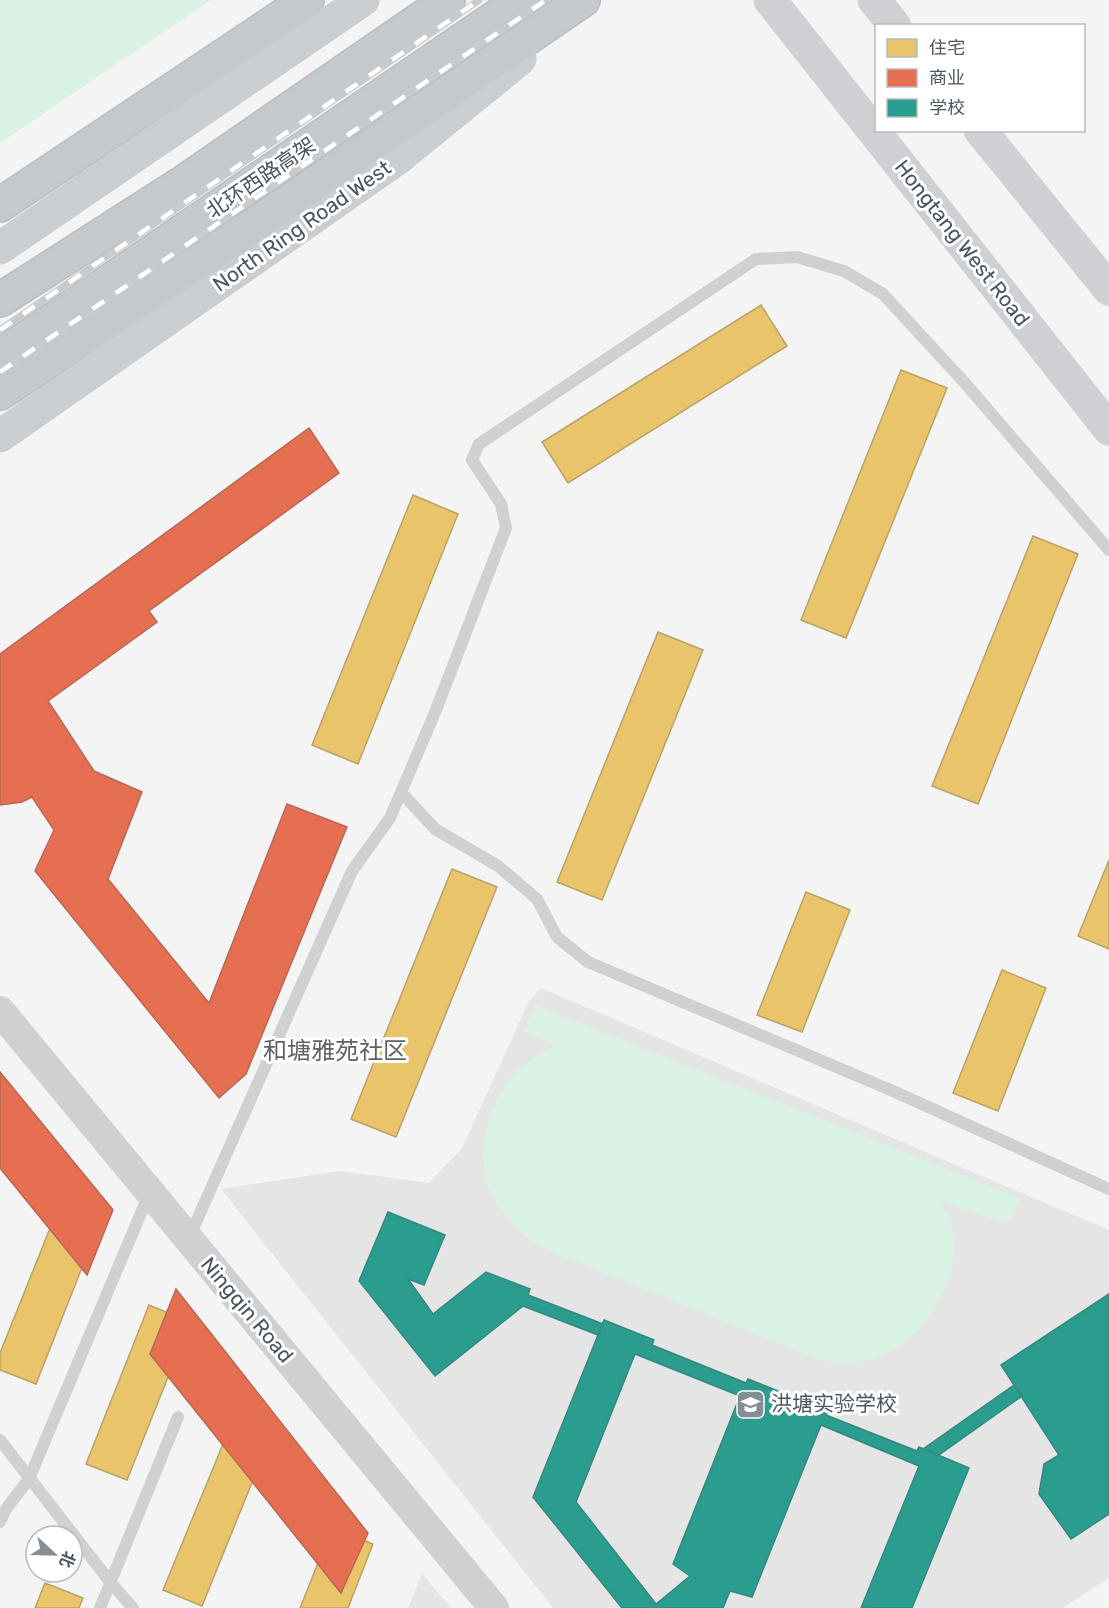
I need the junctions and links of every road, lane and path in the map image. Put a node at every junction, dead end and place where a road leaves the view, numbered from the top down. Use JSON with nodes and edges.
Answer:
{"nodes":[{"id":1,"x":307,"y":0,"type":"edge"},
{"id":2,"x":363,"y":0,"type":"edge"},
{"id":3,"x":448,"y":0,"type":"edge"},
{"id":4,"x":521,"y":0,"type":"edge"},
{"id":5,"x":583,"y":0,"type":"edge"},
{"id":6,"x":592,"y":0,"type":"edge"},
{"id":7,"x":770,"y":0,"type":"edge"},
{"id":8,"x":874,"y":0,"type":"edge"},
{"id":9,"x":893,"y":24,"type":"edge"},
{"id":10,"x":982,"y":132,"type":"edge"},
{"id":11,"x":0,"y":205,"type":"edge"},
{"id":12,"x":0,"y":248,"type":"edge"},
{"id":13,"x":1109,"y":289,"type":"edge"},
{"id":14,"x":0,"y":300,"type":"edge"},
{"id":15,"x":0,"y":356,"type":"edge"},
{"id":16,"x":0,"y":393,"type":"edge"},
{"id":17,"x":1109,"y":429,"type":"edge"},
{"id":18,"x":0,"y":436,"type":"edge"},
{"id":19,"x":1109,"y":550,"type":"edge"},
{"id":20,"x":401,"y":792,"type":"junction"},
{"id":21,"x":0,"y":1011,"type":"edge"},
{"id":22,"x":1109,"y":1189,"type":"edge"},
{"id":23,"x":150,"y":1193,"type":"junction"},
{"id":24,"x":189,"y":1239,"type":"junction"},
{"id":25,"x":178,"y":1417,"type":"dead end"},
{"id":26,"x":0,"y":1440,"type":"edge"},
{"id":27,"x":29,"y":1479,"type":"junction"},
{"id":28,"x":0,"y":1522,"type":"edge"},
{"id":29,"x":111,"y":1583,"type":"junction"},
{"id":30,"x":100,"y":1608,"type":"edge"},
{"id":31,"x":134,"y":1608,"type":"edge"},
{"id":32,"x":494,"y":1608,"type":"edge"}],
"edges":[{"from":1,"to":11,"type":"highway"},
{"from":2,"to":12,"type":"main road"},
{"from":3,"to":14,"type":"highway","name":"北环西路高架"},
{"from":4,"to":15,"type":"highway","name":"北环西路高架"},
{"from":5,"to":16,"type":"highway"},
{"from":6,"to":18,"type":"main road","name":"North Ring Road West"},
{"from":7,"to":17,"type":"main road","name":"Hongtang West Road"},
{"from":8,"to":9,"type":"main road"},
{"from":10,"to":13,"type":"main road"},
{"from":19,"to":20,"type":"lane"},
{"from":20,"to":22,"type":"lane"},
{"from":20,"to":24,"type":"lane"},
{"from":21,"to":23,"type":"street","name":"Ningqin Road"},
{"from":23,"to":24,"type":"street","name":"Ningqin Road"},
{"from":23,"to":27,"type":"lane"},
{"from":24,"to":32,"type":"street","name":"Ningqin Road"},
{"from":25,"to":29,"type":"lane"},
{"from":26,"to":27,"type":"lane"},
{"from":27,"to":28,"type":"lane"},
{"from":27,"to":29,"type":"lane"},
{"from":29,"to":30,"type":"lane"},
{"from":29,"to":31,"type":"lane"}]}
